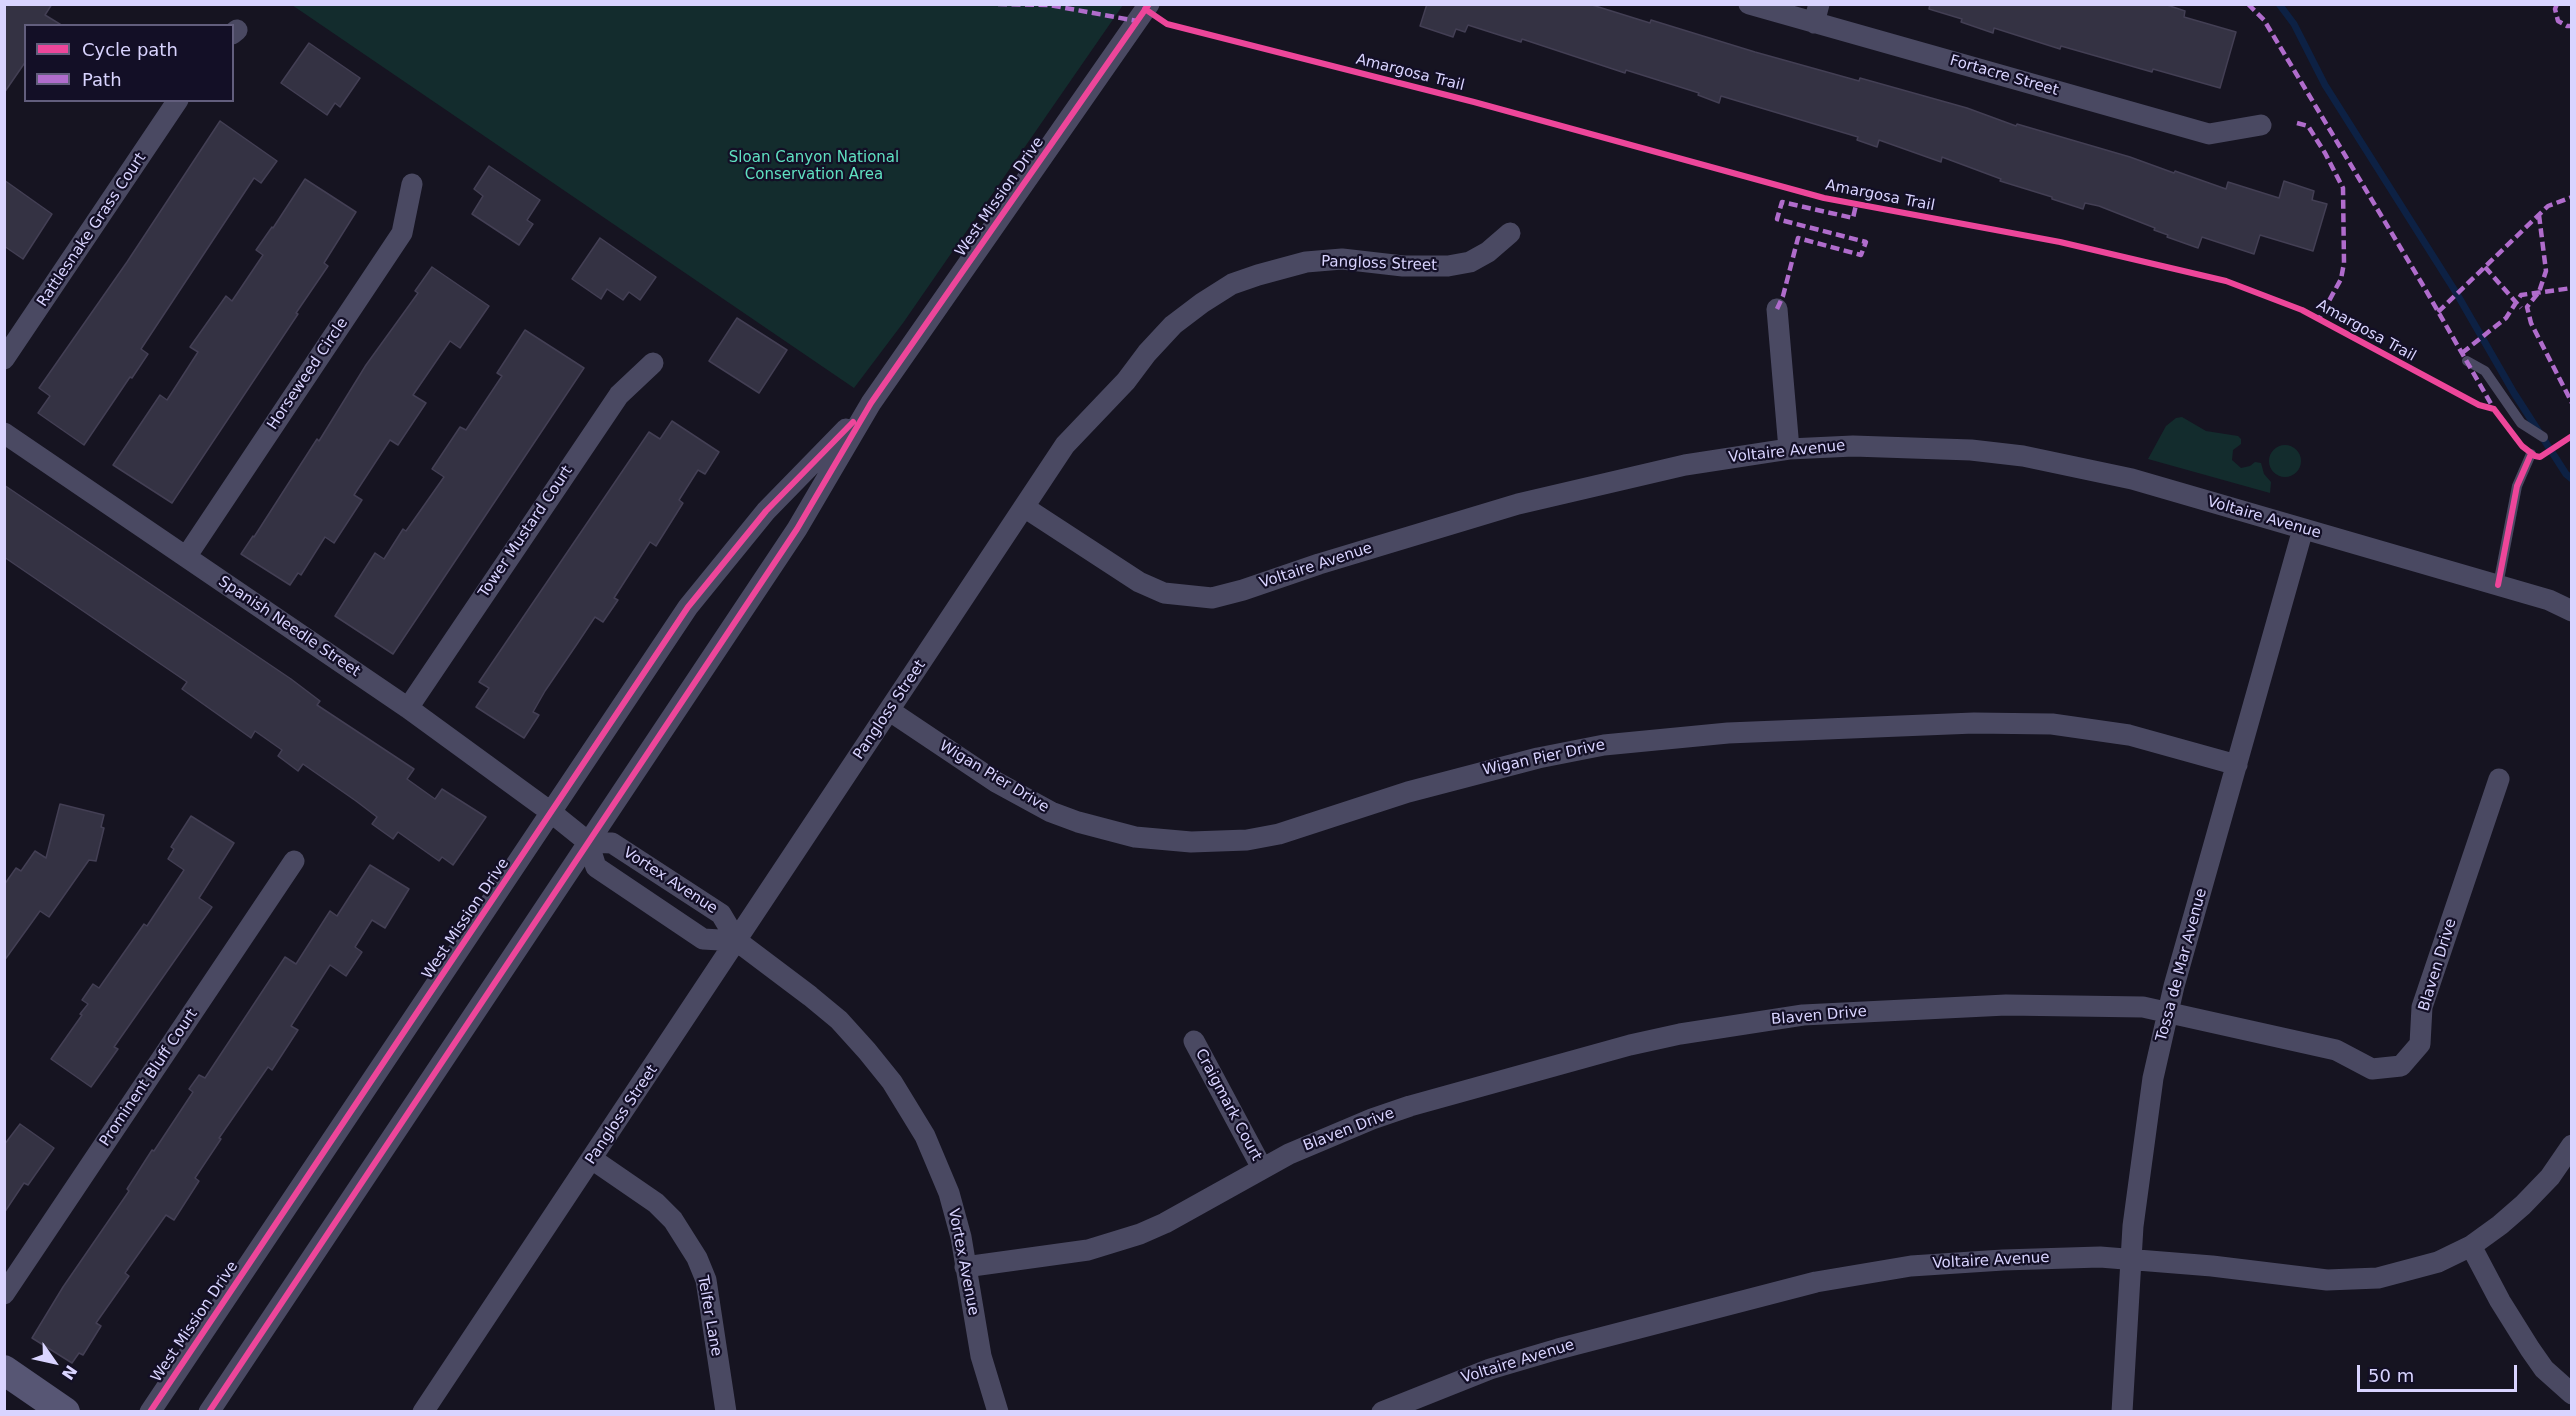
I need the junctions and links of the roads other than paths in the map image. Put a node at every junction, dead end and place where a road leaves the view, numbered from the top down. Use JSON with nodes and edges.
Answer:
{"nodes":[{"id":1,"x":1149,"y":4,"type":"edge"},
{"id":2,"x":1749,"y":4,"type":"edge"},
{"id":3,"x":1816,"y":14,"type":"edge"},
{"id":4,"x":177,"y":102,"type":"edge"},
{"id":5,"x":2261,"y":126,"type":"dead end"},
{"id":6,"x":412,"y":184,"type":"dead end"},
{"id":7,"x":1510,"y":233,"type":"dead end"},
{"id":8,"x":1777,"y":309,"type":"dead end"},
{"id":9,"x":4,"y":359,"type":"edge"},
{"id":10,"x":2467,"y":361,"type":"dead end"},
{"id":11,"x":653,"y":363,"type":"dead end"},
{"id":12,"x":871,"y":403,"type":"junction"},
{"id":13,"x":4,"y":433,"type":"edge"},
{"id":14,"x":2543,"y":437,"type":"dead end"},
{"id":15,"x":1790,"y":449,"type":"junction"},
{"id":16,"x":2531,"y":454,"type":"dead end"},
{"id":17,"x":1024,"y":507,"type":"junction"},
{"id":18,"x":2303,"y":529,"type":"junction"},
{"id":19,"x":186,"y":557,"type":"junction"},
{"id":20,"x":2498,"y":585,"type":"junction"},
{"id":21,"x":2571,"y":611,"type":"edge"},
{"id":22,"x":408,"y":708,"type":"junction"},
{"id":23,"x":890,"y":711,"type":"junction"},
{"id":24,"x":2237,"y":765,"type":"junction"},
{"id":25,"x":2499,"y":779,"type":"dead end"},
{"id":26,"x":552,"y":813,"type":"junction"},
{"id":27,"x":569,"y":827,"type":"joint"},
{"id":28,"x":588,"y":842,"type":"junction"},
{"id":29,"x":294,"y":861,"type":"dead end"},
{"id":30,"x":737,"y":941,"type":"junction"},
{"id":31,"x":2168,"y":1011,"type":"junction"},
{"id":32,"x":1194,"y":1041,"type":"dead end"},
{"id":33,"x":2571,"y":1145,"type":"edge"},
{"id":34,"x":592,"y":1160,"type":"junction"},
{"id":35,"x":1263,"y":1168,"type":"junction"},
{"id":36,"x":2471,"y":1246,"type":"junction"},
{"id":37,"x":2131,"y":1258,"type":"junction"},
{"id":38,"x":966,"y":1267,"type":"junction"},
{"id":39,"x":4,"y":1294,"type":"edge"},
{"id":40,"x":4,"y":1370,"type":"edge"},
{"id":41,"x":2571,"y":1394,"type":"edge"},
{"id":42,"x":65,"y":1412,"type":"edge"},
{"id":43,"x":150,"y":1412,"type":"edge"},
{"id":44,"x":209,"y":1412,"type":"edge"},
{"id":45,"x":423,"y":1412,"type":"edge"},
{"id":46,"x":726,"y":1412,"type":"edge"},
{"id":47,"x":998,"y":1412,"type":"edge"},
{"id":48,"x":1382,"y":1412,"type":"edge"},
{"id":49,"x":2122,"y":1412,"type":"edge"}],
"edges":[{"from":1,"to":12,"type":"street","name":"West Mission Drive"},
{"from":2,"to":3,"type":"street","name":"Fortacre Street"},
{"from":3,"to":5,"type":"street","name":"Fortacre Street"},
{"from":4,"to":9,"type":"street","name":"Rattlesnake Grass Court"},
{"from":6,"to":19,"type":"street","name":"Horseweed Circle"},
{"from":7,"to":17,"type":"street","name":"Pangloss Street"},
{"from":8,"to":15,"type":"street"},
{"from":10,"to":14,"type":"lane"},
{"from":11,"to":22,"type":"street","name":"Tower Mustard Court"},
{"from":12,"to":26,"type":"street","name":"West Mission Drive"},
{"from":12,"to":28,"type":"street","name":"West Mission Drive"},
{"from":13,"to":19,"type":"street","name":"Spanish Needle Street"},
{"from":15,"to":17,"type":"street","name":"Voltaire Avenue"},
{"from":15,"to":18,"type":"street","name":"Voltaire Avenue"},
{"from":16,"to":20,"type":"lane"},
{"from":17,"to":23,"type":"street","name":"Pangloss Street"},
{"from":18,"to":20,"type":"street","name":"Voltaire Avenue"},
{"from":18,"to":24,"type":"street","name":"Tossa de Mar Avenue"},
{"from":19,"to":22,"type":"street","name":"Spanish Needle Street"},
{"from":20,"to":21,"type":"street","name":"Voltaire Avenue"},
{"from":22,"to":26,"type":"street","name":"Spanish Needle Street"},
{"from":23,"to":24,"type":"street","name":"Wigan Pier Drive"},
{"from":23,"to":30,"type":"street","name":"Pangloss Street"},
{"from":24,"to":31,"type":"street","name":"Tossa de Mar Avenue"},
{"from":25,"to":31,"type":"street","name":"Blaven Drive"},
{"from":26,"to":27,"type":"street","name":"Spanish Needle Street"},
{"from":26,"to":43,"type":"street","name":"West Mission Drive"},
{"from":27,"to":28,"type":"street","name":"Vortex Avenue"},
{"from":28,"to":30,"type":"street","name":"Vortex Avenue"},
{"from":28,"to":30,"type":"street","name":"Vortex Avenue"},
{"from":28,"to":44,"type":"street","name":"West Mission Drive"},
{"from":29,"to":39,"type":"street","name":"Prominent Bluff Court"},
{"from":30,"to":34,"type":"street","name":"Pangloss Street"},
{"from":30,"to":38,"type":"street","name":"Vortex Avenue"},
{"from":31,"to":35,"type":"street","name":"Blaven Drive"},
{"from":31,"to":37,"type":"street","name":"Tossa de Mar Avenue"},
{"from":32,"to":35,"type":"street","name":"Craigmark Court"},
{"from":33,"to":36,"type":"street","name":"Voltaire Avenue"},
{"from":34,"to":45,"type":"street","name":"Pangloss Street"},
{"from":34,"to":46,"type":"street","name":"Telfer Lane"},
{"from":35,"to":38,"type":"street","name":"Blaven Drive"},
{"from":36,"to":37,"type":"street","name":"Voltaire Avenue"},
{"from":36,"to":41,"type":"street"},
{"from":37,"to":48,"type":"street","name":"Voltaire Avenue"},
{"from":37,"to":49,"type":"street","name":"Tossa de Mar Avenue"},
{"from":38,"to":47,"type":"street","name":"Vortex Avenue"},
{"from":40,"to":42,"type":"street"}]}
